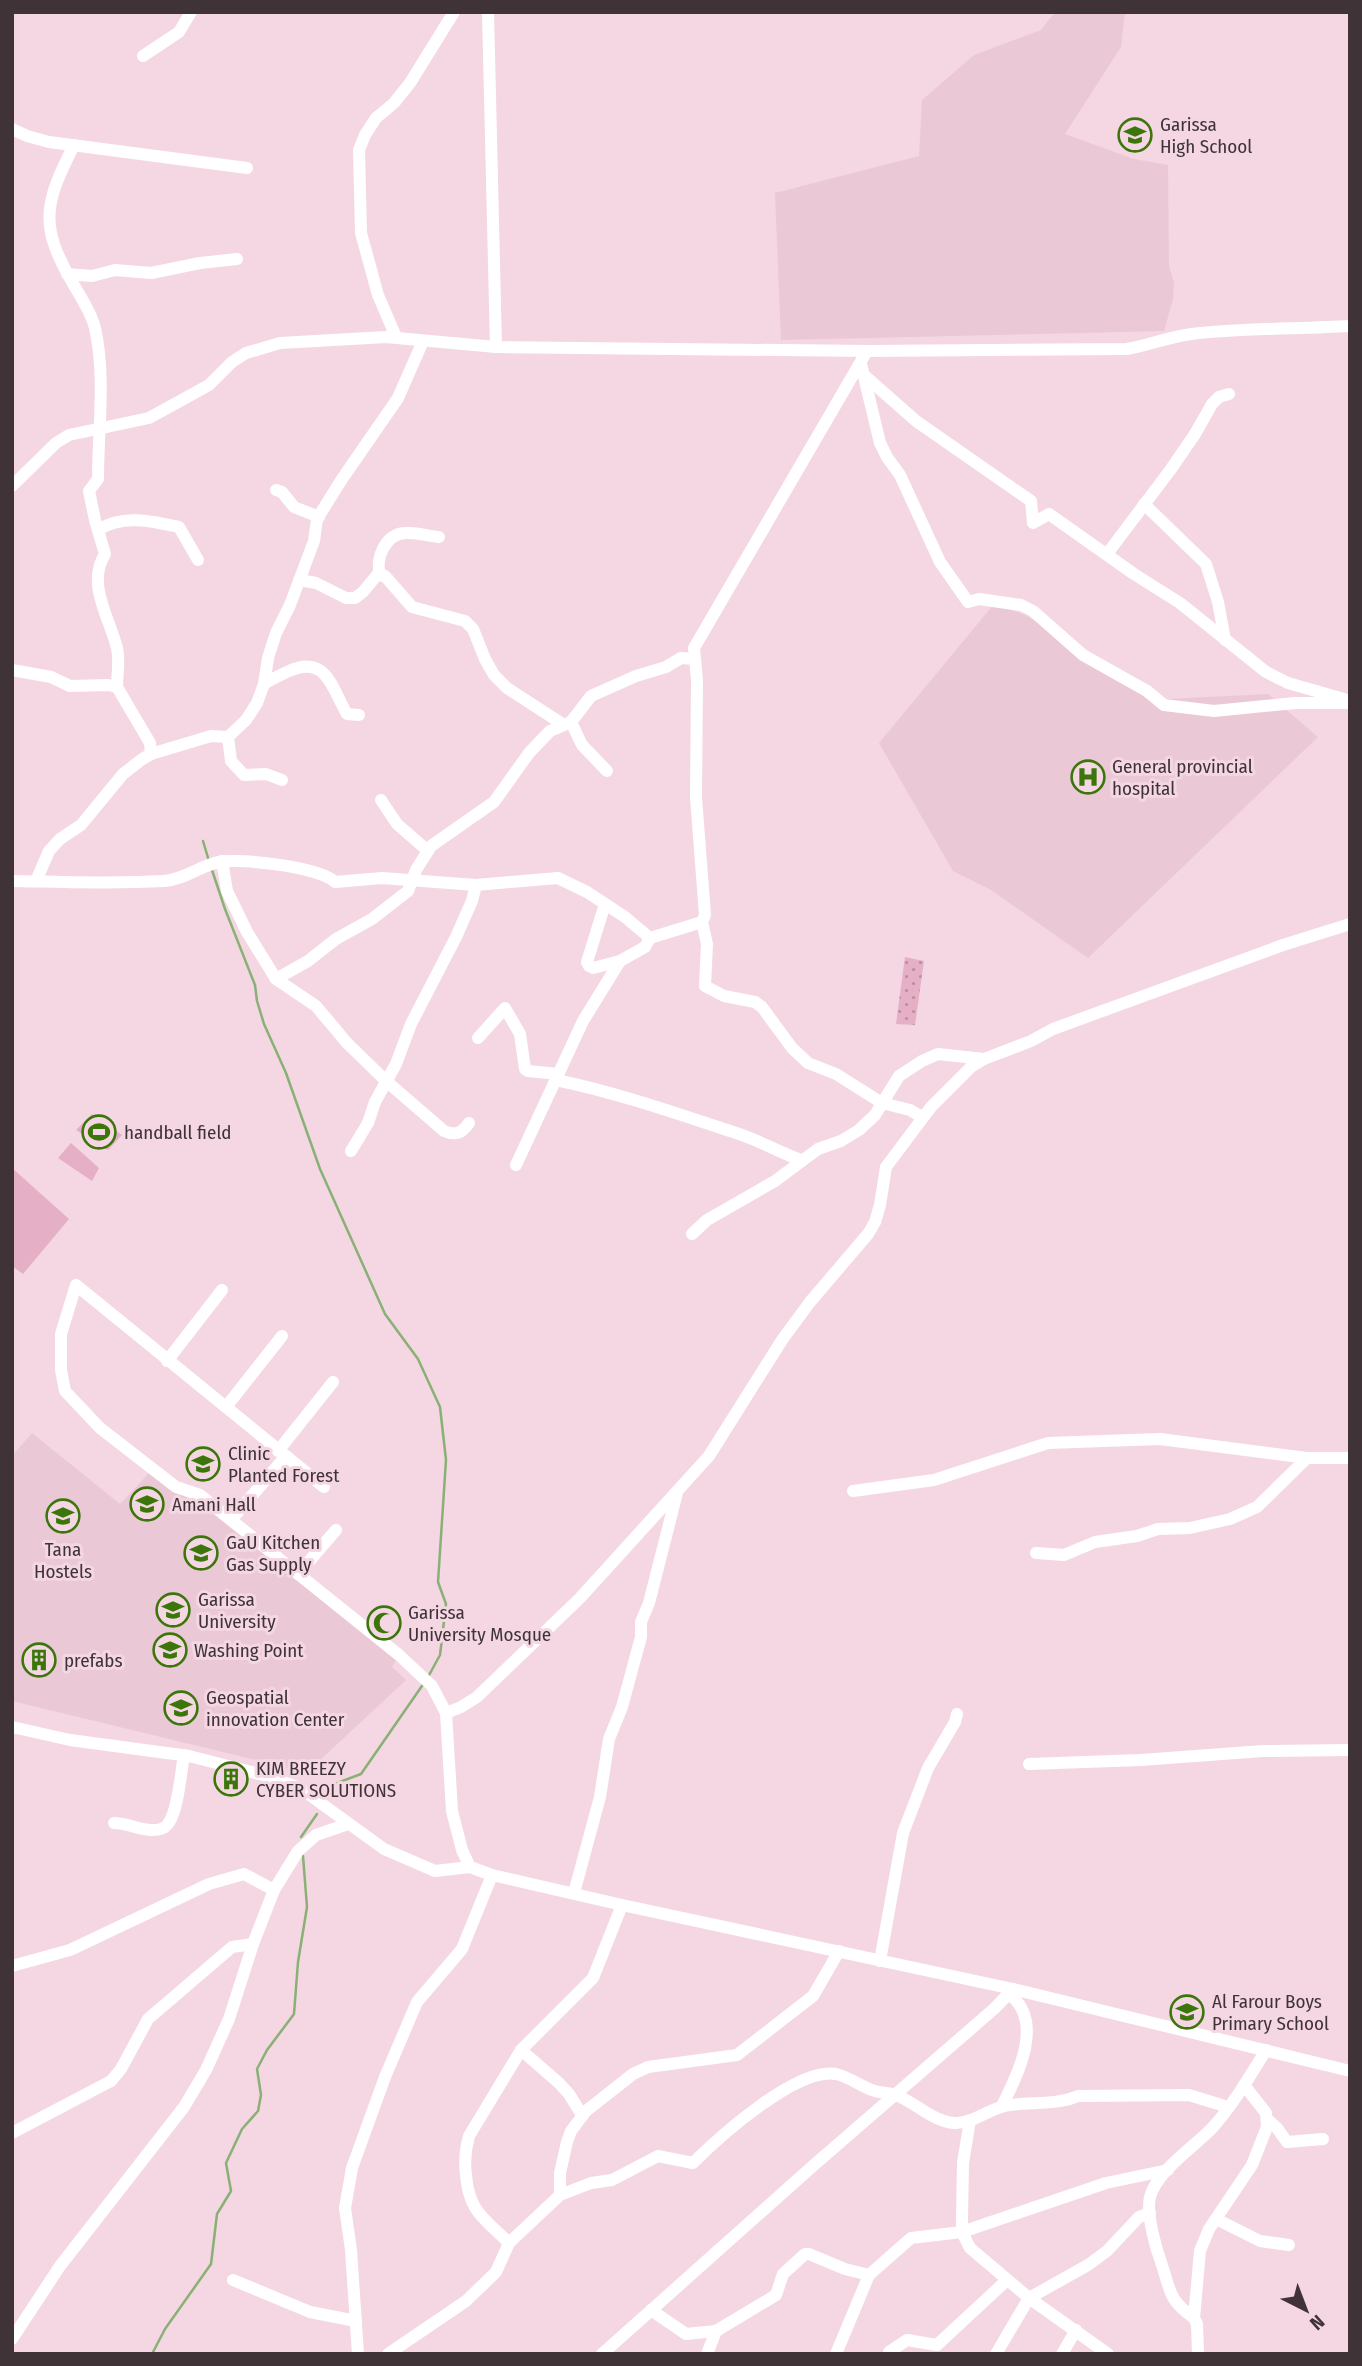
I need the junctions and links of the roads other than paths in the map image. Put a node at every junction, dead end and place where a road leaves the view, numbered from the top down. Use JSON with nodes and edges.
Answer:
{"nodes":[{"id":1,"x":191,"y":12,"type":"edge"},
{"id":2,"x":454,"y":12,"type":"edge"},
{"id":3,"x":488,"y":12,"type":"edge"},
{"id":4,"x":143,"y":56,"type":"dead end"},
{"id":5,"x":12,"y":129,"type":"edge"},
{"id":6,"x":74,"y":145,"type":"junction"},
{"id":7,"x":247,"y":168,"type":"dead end"},
{"id":8,"x":237,"y":259,"type":"dead end"},
{"id":9,"x":67,"y":274,"type":"junction"},
{"id":10,"x":1350,"y":326,"type":"edge"},
{"id":11,"x":396,"y":337,"type":"junction"},
{"id":12,"x":423,"y":341,"type":"junction"},
{"id":13,"x":496,"y":347,"type":"junction"},
{"id":14,"x":867,"y":351,"type":"junction"},
{"id":15,"x":863,"y":370,"type":"junction"},
{"id":16,"x":1229,"y":394,"type":"dead end"},
{"id":17,"x":99,"y":428,"type":"junction"},
{"id":18,"x":12,"y":472,"type":"edge"},
{"id":19,"x":26,"y":473,"type":"junction"},
{"id":20,"x":12,"y":486,"type":"edge"},
{"id":21,"x":276,"y":490,"type":"dead end"},
{"id":22,"x":1144,"y":503,"type":"junction"},
{"id":23,"x":319,"y":517,"type":"junction"},
{"id":24,"x":98,"y":530,"type":"junction"},
{"id":25,"x":439,"y":537,"type":"dead end"},
{"id":26,"x":1107,"y":554,"type":"junction"},
{"id":27,"x":198,"y":560,"type":"dead end"},
{"id":28,"x":380,"y":574,"type":"junction"},
{"id":29,"x":299,"y":580,"type":"junction"},
{"id":30,"x":1225,"y":640,"type":"junction"},
{"id":31,"x":695,"y":659,"type":"junction"},
{"id":32,"x":12,"y":670,"type":"edge"},
{"id":33,"x":264,"y":684,"type":"junction"},
{"id":34,"x":117,"y":687,"type":"junction"},
{"id":35,"x":1350,"y":702,"type":"edge"},
{"id":36,"x":359,"y":715,"type":"dead end"},
{"id":37,"x":567,"y":724,"type":"junction"},
{"id":38,"x":228,"y":737,"type":"junction"},
{"id":39,"x":151,"y":754,"type":"junction"},
{"id":40,"x":607,"y":771,"type":"dead end"},
{"id":41,"x":282,"y":780,"type":"dead end"},
{"id":42,"x":381,"y":800,"type":"dead end"},
{"id":43,"x":428,"y":851,"type":"junction"},
{"id":44,"x":222,"y":861,"type":"junction"},
{"id":45,"x":414,"y":879,"type":"junction"},
{"id":46,"x":12,"y":881,"type":"edge"},
{"id":47,"x":36,"y":881,"type":"junction"},
{"id":48,"x":476,"y":885,"type":"junction"},
{"id":49,"x":605,"y":904,"type":"junction"},
{"id":50,"x":702,"y":922,"type":"junction"},
{"id":51,"x":1350,"y":924,"type":"edge"},
{"id":52,"x":650,"y":938,"type":"junction"},
{"id":53,"x":620,"y":961,"type":"junction"},
{"id":54,"x":276,"y":979,"type":"junction"},
{"id":55,"x":478,"y":1038,"type":"dead end"},
{"id":56,"x":984,"y":1059,"type":"junction"},
{"id":57,"x":557,"y":1077,"type":"junction"},
{"id":58,"x":385,"y":1080,"type":"junction"},
{"id":59,"x":882,"y":1103,"type":"junction"},
{"id":60,"x":922,"y":1117,"type":"junction"},
{"id":61,"x":469,"y":1122,"type":"dead end"},
{"id":62,"x":351,"y":1151,"type":"dead end"},
{"id":63,"x":801,"y":1160,"type":"junction"},
{"id":64,"x":516,"y":1165,"type":"dead end"},
{"id":65,"x":692,"y":1234,"type":"dead end"},
{"id":66,"x":222,"y":1290,"type":"dead end"},
{"id":67,"x":282,"y":1336,"type":"dead end"},
{"id":68,"x":167,"y":1361,"type":"junction"},
{"id":69,"x":333,"y":1382,"type":"dead end"},
{"id":70,"x":226,"y":1407,"type":"junction"},
{"id":71,"x":282,"y":1453,"type":"junction"},
{"id":72,"x":1307,"y":1458,"type":"junction"},
{"id":73,"x":1350,"y":1458,"type":"edge"},
{"id":74,"x":324,"y":1487,"type":"dead end"},
{"id":75,"x":853,"y":1491,"type":"dead end"},
{"id":76,"x":677,"y":1493,"type":"junction"},
{"id":77,"x":231,"y":1520,"type":"junction"},
{"id":78,"x":336,"y":1530,"type":"dead end"},
{"id":79,"x":1036,"y":1553,"type":"dead end"},
{"id":80,"x":298,"y":1574,"type":"junction"},
{"id":81,"x":446,"y":1713,"type":"junction"},
{"id":82,"x":957,"y":1714,"type":"dead end"},
{"id":83,"x":12,"y":1727,"type":"edge"},
{"id":84,"x":1350,"y":1750,"type":"edge"},
{"id":85,"x":184,"y":1755,"type":"junction"},
{"id":86,"x":1029,"y":1764,"type":"dead end"},
{"id":87,"x":114,"y":1823,"type":"dead end"},
{"id":88,"x":348,"y":1824,"type":"junction"},
{"id":89,"x":470,"y":1867,"type":"junction"},
{"id":90,"x":492,"y":1875,"type":"junction"},
{"id":91,"x":274,"y":1890,"type":"junction"},
{"id":92,"x":574,"y":1893,"type":"junction"},
{"id":93,"x":622,"y":1905,"type":"junction"},
{"id":94,"x":253,"y":1944,"type":"junction"},
{"id":95,"x":839,"y":1951,"type":"junction"},
{"id":96,"x":880,"y":1961,"type":"junction"},
{"id":97,"x":12,"y":1966,"type":"edge"},
{"id":98,"x":1011,"y":1991,"type":"junction"},
{"id":99,"x":521,"y":2050,"type":"junction"},
{"id":100,"x":1266,"y":2050,"type":"junction"},
{"id":101,"x":1350,"y":2071,"type":"edge"},
{"id":102,"x":1244,"y":2085,"type":"junction"},
{"id":103,"x":895,"y":2095,"type":"junction"},
{"id":104,"x":1002,"y":2106,"type":"junction"},
{"id":105,"x":1228,"y":2107,"type":"junction"},
{"id":106,"x":582,"y":2115,"type":"junction"},
{"id":107,"x":970,"y":2120,"type":"junction"},
{"id":108,"x":1268,"y":2120,"type":"junction"},
{"id":109,"x":12,"y":2133,"type":"edge"},
{"id":110,"x":1323,"y":2139,"type":"dead end"},
{"id":111,"x":1168,"y":2170,"type":"junction"},
{"id":112,"x":560,"y":2195,"type":"junction"},
{"id":113,"x":1150,"y":2213,"type":"junction"},
{"id":114,"x":1216,"y":2219,"type":"junction"},
{"id":115,"x":962,"y":2232,"type":"junction"},
{"id":116,"x":509,"y":2243,"type":"junction"},
{"id":117,"x":1289,"y":2245,"type":"dead end"},
{"id":118,"x":869,"y":2275,"type":"junction"},
{"id":119,"x":233,"y":2280,"type":"dead end"},
{"id":120,"x":1007,"y":2280,"type":"junction"},
{"id":121,"x":1029,"y":2298,"type":"junction"},
{"id":122,"x":651,"y":2311,"type":"junction"},
{"id":123,"x":1194,"y":2318,"type":"junction"},
{"id":124,"x":356,"y":2321,"type":"junction"},
{"id":125,"x":1076,"y":2330,"type":"junction"},
{"id":126,"x":716,"y":2331,"type":"junction"},
{"id":127,"x":12,"y":2339,"type":"edge"},
{"id":128,"x":890,"y":2352,"type":"dead end"},
{"id":129,"x":358,"y":2354,"type":"edge"},
{"id":130,"x":388,"y":2354,"type":"edge"},
{"id":131,"x":602,"y":2354,"type":"edge"},
{"id":132,"x":707,"y":2354,"type":"edge"},
{"id":133,"x":836,"y":2354,"type":"edge"},
{"id":134,"x":996,"y":2354,"type":"edge"},
{"id":135,"x":1062,"y":2354,"type":"edge"},
{"id":136,"x":1108,"y":2354,"type":"edge"},
{"id":137,"x":1198,"y":2354,"type":"edge"}],
"edges":[{"from":1,"to":4,"type":"street"},
{"from":2,"to":11,"type":"street"},
{"from":3,"to":13,"type":"street"},
{"from":5,"to":6,"type":"street"},
{"from":6,"to":7,"type":"street"},
{"from":6,"to":9,"type":"street"},
{"from":8,"to":9,"type":"street"},
{"from":9,"to":17,"type":"street"},
{"from":10,"to":14,"type":"street"},
{"from":11,"to":12,"type":"street"},
{"from":11,"to":17,"type":"street"},
{"from":12,"to":13,"type":"street"},
{"from":12,"to":23,"type":"street"},
{"from":13,"to":14,"type":"street"},
{"from":14,"to":15,"type":"street"},
{"from":15,"to":26,"type":"street"},
{"from":15,"to":31,"type":"street"},
{"from":15,"to":35,"type":"street"},
{"from":16,"to":22,"type":"street"},
{"from":17,"to":19,"type":"street"},
{"from":17,"to":24,"type":"street"},
{"from":18,"to":19,"type":"street"},
{"from":19,"to":20,"type":"street"},
{"from":21,"to":23,"type":"street"},
{"from":22,"to":26,"type":"street"},
{"from":22,"to":30,"type":"street"},
{"from":23,"to":29,"type":"street"},
{"from":24,"to":27,"type":"street"},
{"from":24,"to":34,"type":"street"},
{"from":25,"to":28,"type":"street"},
{"from":26,"to":30,"type":"street"},
{"from":28,"to":29,"type":"street"},
{"from":28,"to":37,"type":"street"},
{"from":29,"to":33,"type":"street"},
{"from":30,"to":35,"type":"street"},
{"from":31,"to":37,"type":"street"},
{"from":31,"to":50,"type":"street"},
{"from":32,"to":34,"type":"street"},
{"from":33,"to":36,"type":"street"},
{"from":33,"to":38,"type":"street"},
{"from":34,"to":39,"type":"street"},
{"from":37,"to":40,"type":"street"},
{"from":37,"to":43,"type":"street"},
{"from":38,"to":39,"type":"street"},
{"from":38,"to":41,"type":"street"},
{"from":39,"to":47,"type":"street"},
{"from":42,"to":43,"type":"street"},
{"from":43,"to":45,"type":"street"},
{"from":44,"to":45,"type":"street"},
{"from":44,"to":47,"type":"street"},
{"from":44,"to":54,"type":"street"},
{"from":45,"to":48,"type":"street"},
{"from":45,"to":54,"type":"street"},
{"from":46,"to":47,"type":"street"},
{"from":48,"to":49,"type":"street"},
{"from":48,"to":58,"type":"street"},
{"from":49,"to":52,"type":"street"},
{"from":49,"to":53,"type":"street"},
{"from":50,"to":52,"type":"street"},
{"from":50,"to":59,"type":"street"},
{"from":51,"to":56,"type":"street"},
{"from":52,"to":53,"type":"street"},
{"from":53,"to":57,"type":"street"},
{"from":54,"to":58,"type":"street"},
{"from":55,"to":57,"type":"street"},
{"from":56,"to":59,"type":"street"},
{"from":56,"to":60,"type":"street"},
{"from":57,"to":63,"type":"street"},
{"from":57,"to":64,"type":"street"},
{"from":58,"to":61,"type":"street"},
{"from":58,"to":62,"type":"street"},
{"from":59,"to":60,"type":"street"},
{"from":59,"to":63,"type":"street"},
{"from":60,"to":76,"type":"street"},
{"from":63,"to":65,"type":"street"},
{"from":66,"to":68,"type":"street"},
{"from":67,"to":70,"type":"street"},
{"from":68,"to":70,"type":"street"},
{"from":68,"to":77,"type":"street"},
{"from":69,"to":71,"type":"street"},
{"from":70,"to":71,"type":"street"},
{"from":71,"to":74,"type":"street"},
{"from":71,"to":77,"type":"street"},
{"from":72,"to":73,"type":"street"},
{"from":72,"to":75,"type":"street"},
{"from":72,"to":79,"type":"street"},
{"from":76,"to":81,"type":"street"},
{"from":76,"to":92,"type":"street"},
{"from":77,"to":80,"type":"street"},
{"from":78,"to":80,"type":"street"},
{"from":80,"to":81,"type":"street"},
{"from":81,"to":89,"type":"street"},
{"from":82,"to":96,"type":"street"},
{"from":83,"to":85,"type":"street"},
{"from":84,"to":86,"type":"street"},
{"from":85,"to":87,"type":"street"},
{"from":85,"to":88,"type":"street"},
{"from":88,"to":89,"type":"street"},
{"from":88,"to":91,"type":"street"},
{"from":89,"to":90,"type":"street"},
{"from":90,"to":92,"type":"street"},
{"from":90,"to":124,"type":"street"},
{"from":91,"to":94,"type":"street"},
{"from":91,"to":97,"type":"street"},
{"from":92,"to":93,"type":"street"},
{"from":93,"to":95,"type":"street"},
{"from":93,"to":99,"type":"street"},
{"from":94,"to":109,"type":"street"},
{"from":94,"to":127,"type":"street"},
{"from":95,"to":96,"type":"street"},
{"from":95,"to":106,"type":"street"},
{"from":96,"to":98,"type":"street"},
{"from":98,"to":100,"type":"street"},
{"from":98,"to":103,"type":"street"},
{"from":98,"to":104,"type":"street"},
{"from":99,"to":106,"type":"street"},
{"from":99,"to":116,"type":"street"},
{"from":100,"to":101,"type":"street"},
{"from":100,"to":102,"type":"street"},
{"from":102,"to":105,"type":"street"},
{"from":102,"to":108,"type":"street"},
{"from":103,"to":107,"type":"street"},
{"from":103,"to":112,"type":"street"},
{"from":103,"to":122,"type":"street"},
{"from":104,"to":105,"type":"street"},
{"from":104,"to":107,"type":"street"},
{"from":105,"to":111,"type":"street"},
{"from":106,"to":112,"type":"street"},
{"from":107,"to":115,"type":"street"},
{"from":108,"to":110,"type":"street"},
{"from":108,"to":114,"type":"street"},
{"from":111,"to":113,"type":"street"},
{"from":111,"to":115,"type":"street"},
{"from":112,"to":116,"type":"street"},
{"from":113,"to":121,"type":"street"},
{"from":113,"to":123,"type":"street"},
{"from":114,"to":117,"type":"street"},
{"from":114,"to":123,"type":"street"},
{"from":115,"to":118,"type":"street"},
{"from":115,"to":120,"type":"street"},
{"from":116,"to":130,"type":"street"},
{"from":118,"to":126,"type":"street"},
{"from":118,"to":133,"type":"street"},
{"from":119,"to":124,"type":"street"},
{"from":120,"to":121,"type":"street"},
{"from":120,"to":128,"type":"street"},
{"from":121,"to":125,"type":"street"},
{"from":121,"to":134,"type":"street"},
{"from":122,"to":126,"type":"street"},
{"from":122,"to":131,"type":"street"},
{"from":123,"to":137,"type":"street"},
{"from":124,"to":129,"type":"street"},
{"from":125,"to":135,"type":"street"},
{"from":125,"to":136,"type":"street"},
{"from":126,"to":132,"type":"street"}]}
